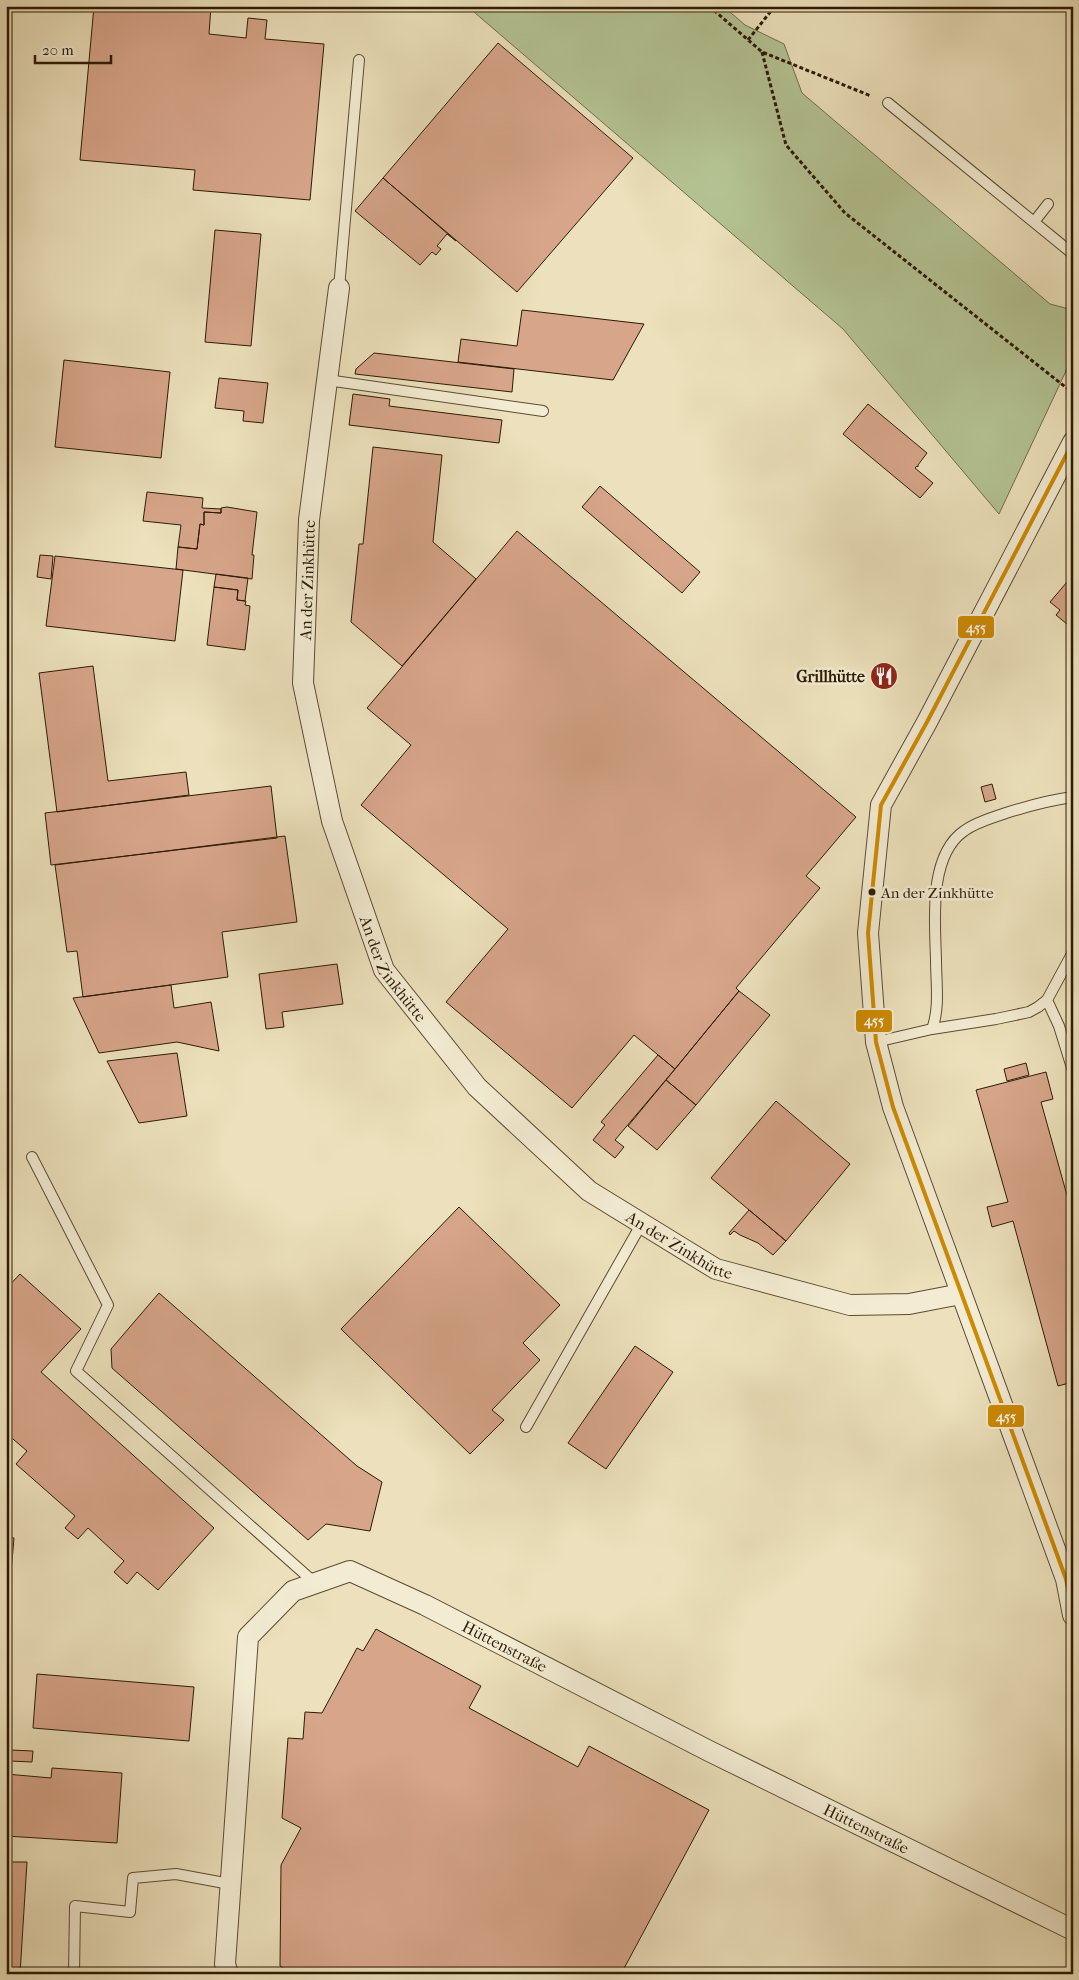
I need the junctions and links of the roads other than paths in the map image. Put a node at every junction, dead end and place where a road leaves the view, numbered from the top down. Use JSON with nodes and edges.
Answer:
{"nodes":[{"id":1,"x":359,"y":60,"type":"dead end"},
{"id":2,"x":888,"y":103,"type":"road end"},
{"id":3,"x":1048,"y":204,"type":"dead end"},
{"id":4,"x":1034,"y":222,"type":"junction"},
{"id":5,"x":1073,"y":254,"type":"edge"},
{"id":6,"x":339,"y":288,"type":"joint"},
{"id":7,"x":327,"y":380,"type":"junction"},
{"id":8,"x":542,"y":411,"type":"dead end"},
{"id":9,"x":1073,"y":442,"type":"edge"},
{"id":10,"x":1073,"y":797,"type":"edge"},
{"id":11,"x":1073,"y":952,"type":"edge"},
{"id":12,"x":1046,"y":1000,"type":"junction"},
{"id":13,"x":932,"y":1028,"type":"junction"},
{"id":14,"x":876,"y":1042,"type":"junction"},
{"id":15,"x":1073,"y":1071,"type":"edge"},
{"id":16,"x":32,"y":1157,"type":"dead end"},
{"id":17,"x":642,"y":1223,"type":"junction"},
{"id":18,"x":961,"y":1294,"type":"junction"},
{"id":19,"x":526,"y":1427,"type":"dead end"},
{"id":20,"x":315,"y":1583,"type":"junction"},
{"id":21,"x":1073,"y":1615,"type":"edge"},
{"id":22,"x":230,"y":1884,"type":"junction"},
{"id":23,"x":1073,"y":1930,"type":"edge"},
{"id":24,"x":74,"y":1974,"type":"edge"},
{"id":25,"x":228,"y":1974,"type":"edge"}],
"edges":[{"from":1,"to":6,"type":"lane"},
{"from":2,"to":4,"type":"lane"},
{"from":3,"to":4,"type":"lane"},
{"from":4,"to":5,"type":"lane"},
{"from":6,"to":7,"type":"street","name":"An der Zinkhütte"},
{"from":7,"to":8,"type":"lane"},
{"from":7,"to":17,"type":"street","name":"An der Zinkhütte"},
{"from":9,"to":14,"type":"street"},
{"from":10,"to":13,"type":"lane"},
{"from":11,"to":12,"type":"lane"},
{"from":12,"to":13,"type":"lane"},
{"from":12,"to":15,"type":"lane"},
{"from":13,"to":14,"type":"lane"},
{"from":14,"to":18,"type":"street"},
{"from":16,"to":20,"type":"lane"},
{"from":17,"to":18,"type":"street","name":"An der Zinkhütte"},
{"from":17,"to":19,"type":"lane"},
{"from":18,"to":21,"type":"street"},
{"from":20,"to":22,"type":"street","name":"Hüttenstraße"},
{"from":20,"to":23,"type":"street","name":"Hüttenstraße"},
{"from":22,"to":24,"type":"lane"},
{"from":22,"to":25,"type":"street","name":"Hüttenstraße"}]}
